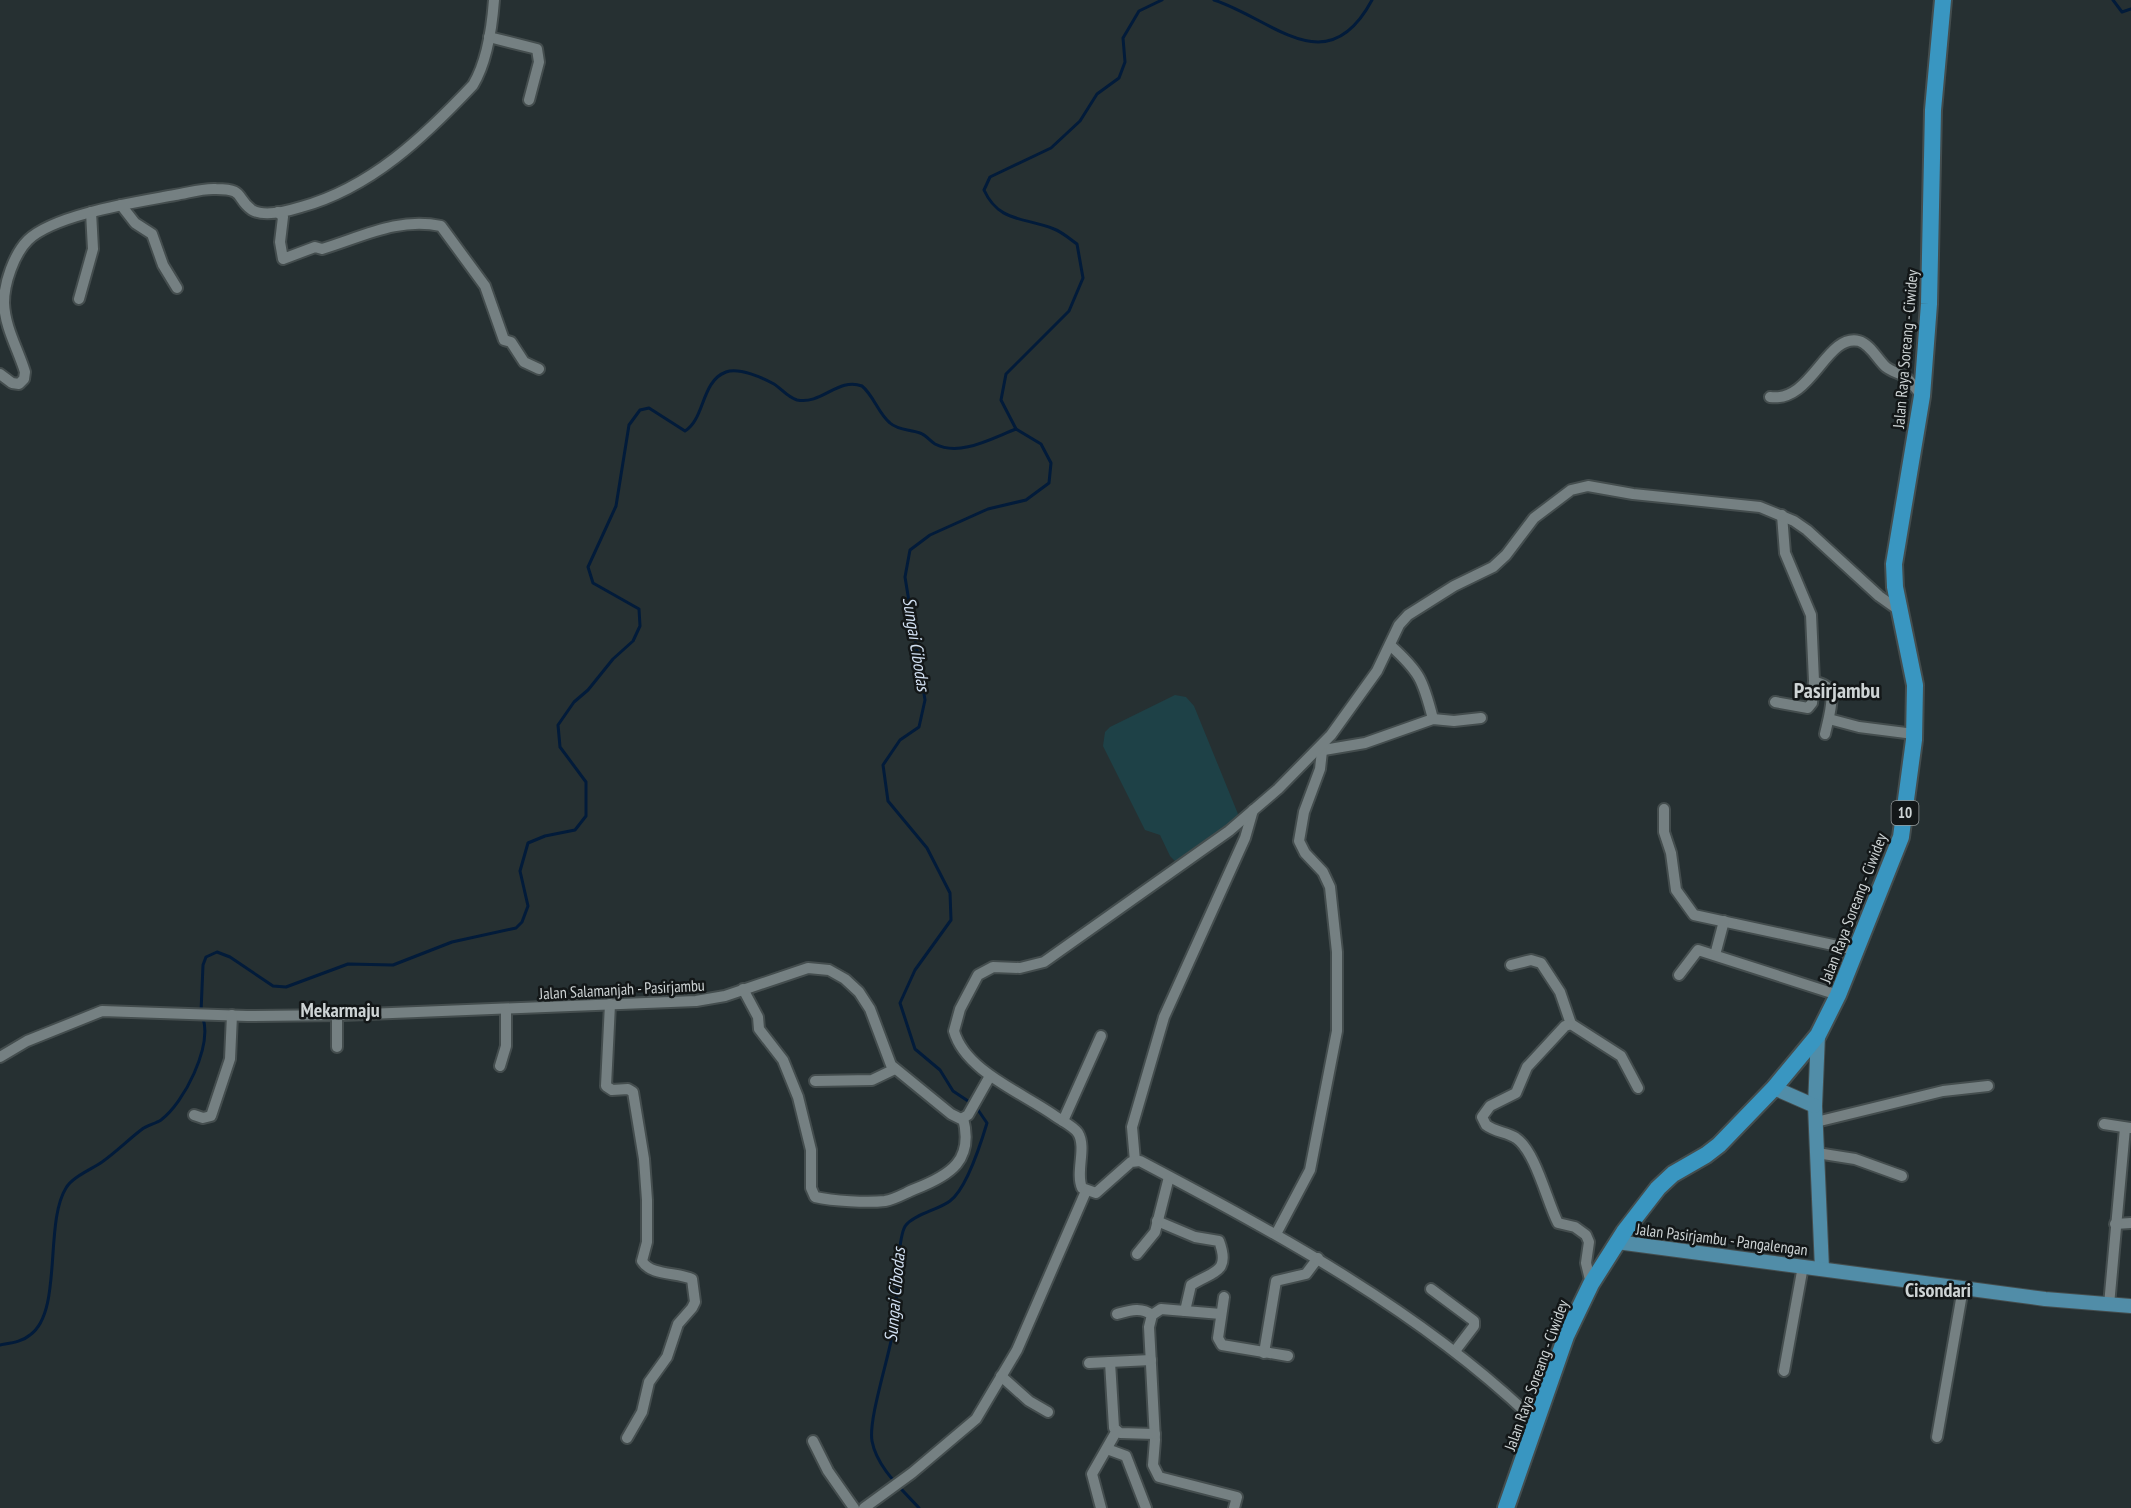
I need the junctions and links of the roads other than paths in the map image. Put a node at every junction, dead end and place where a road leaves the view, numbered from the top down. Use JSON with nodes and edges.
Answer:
{"nodes":[{"id":1,"x":494,"y":0,"type":"edge"},
{"id":2,"x":1943,"y":0,"type":"edge"},
{"id":3,"x":489,"y":38,"type":"junction"},
{"id":4,"x":530,"y":100,"type":"dead end"},
{"id":5,"x":121,"y":205,"type":"junction"},
{"id":6,"x":91,"y":212,"type":"junction"},
{"id":7,"x":278,"y":212,"type":"junction"},
{"id":8,"x":177,"y":288,"type":"dead end"},
{"id":9,"x":79,"y":299,"type":"dead end"},
{"id":10,"x":539,"y":369,"type":"dead end"},
{"id":11,"x":0,"y":374,"type":"edge"},
{"id":12,"x":1922,"y":396,"type":"junction"},
{"id":13,"x":1770,"y":398,"type":"dead end"},
{"id":14,"x":1782,"y":515,"type":"junction"},
{"id":15,"x":1900,"y":611,"type":"junction"},
{"id":16,"x":1390,"y":645,"type":"junction"},
{"id":17,"x":1814,"y":681,"type":"junction"},
{"id":18,"x":1775,"y":702,"type":"dead end"},
{"id":19,"x":1481,"y":718,"type":"dead end"},
{"id":20,"x":1829,"y":718,"type":"junction"},
{"id":21,"x":1433,"y":719,"type":"junction"},
{"id":22,"x":1825,"y":734,"type":"dead end"},
{"id":23,"x":1914,"y":734,"type":"junction"},
{"id":24,"x":1320,"y":751,"type":"junction"},
{"id":25,"x":1664,"y":809,"type":"dead end"},
{"id":26,"x":1252,"y":810,"type":"junction"},
{"id":27,"x":1724,"y":921,"type":"junction"},
{"id":28,"x":1856,"y":950,"type":"junction"},
{"id":29,"x":1715,"y":955,"type":"junction"},
{"id":30,"x":1511,"y":964,"type":"dead end"},
{"id":31,"x":1679,"y":975,"type":"dead end"},
{"id":32,"x":743,"y":989,"type":"junction"},
{"id":33,"x":1838,"y":995,"type":"junction"},
{"id":34,"x":610,"y":1004,"type":"junction"},
{"id":35,"x":506,"y":1010,"type":"junction"},
{"id":36,"x":232,"y":1015,"type":"junction"},
{"id":37,"x":337,"y":1015,"type":"junction"},
{"id":38,"x":1570,"y":1024,"type":"junction"},
{"id":39,"x":1818,"y":1035,"type":"junction"},
{"id":40,"x":1101,"y":1036,"type":"dead end"},
{"id":41,"x":338,"y":1047,"type":"dead end"},
{"id":42,"x":0,"y":1057,"type":"edge"},
{"id":43,"x":500,"y":1066,"type":"dead end"},
{"id":44,"x":895,"y":1069,"type":"junction"},
{"id":45,"x":990,"y":1076,"type":"junction"},
{"id":46,"x":815,"y":1082,"type":"dead end"},
{"id":47,"x":1988,"y":1086,"type":"dead end"},
{"id":48,"x":1638,"y":1088,"type":"dead end"},
{"id":49,"x":1774,"y":1088,"type":"junction"},
{"id":50,"x":1815,"y":1106,"type":"junction"},
{"id":51,"x":966,"y":1114,"type":"junction"},
{"id":52,"x":194,"y":1115,"type":"dead end"},
{"id":53,"x":1063,"y":1121,"type":"junction"},
{"id":54,"x":1816,"y":1122,"type":"junction"},
{"id":55,"x":2104,"y":1124,"type":"dead end"},
{"id":56,"x":2128,"y":1128,"type":"edge"},
{"id":57,"x":1817,"y":1153,"type":"junction"},
{"id":58,"x":1135,"y":1161,"type":"junction"},
{"id":59,"x":2119,"y":1175,"type":"junction"},
{"id":60,"x":1902,"y":1176,"type":"dead end"},
{"id":61,"x":1169,"y":1177,"type":"junction"},
{"id":62,"x":2131,"y":1177,"type":"edge"},
{"id":63,"x":1086,"y":1191,"type":"junction"},
{"id":64,"x":1157,"y":1221,"type":"junction"},
{"id":65,"x":2131,"y":1223,"type":"edge"},
{"id":66,"x":2115,"y":1224,"type":"junction"},
{"id":67,"x":1276,"y":1234,"type":"junction"},
{"id":68,"x":1617,"y":1242,"type":"junction"},
{"id":69,"x":1137,"y":1254,"type":"dead end"},
{"id":70,"x":1318,"y":1258,"type":"junction"},
{"id":71,"x":1803,"y":1266,"type":"junction"},
{"id":72,"x":1822,"y":1269,"type":"junction"},
{"id":73,"x":1591,"y":1284,"type":"junction"},
{"id":74,"x":1431,"y":1288,"type":"dead end"},
{"id":75,"x":1963,"y":1288,"type":"junction"},
{"id":76,"x":1224,"y":1297,"type":"dead end"},
{"id":77,"x":2109,"y":1305,"type":"junction"},
{"id":78,"x":2131,"y":1306,"type":"edge"},
{"id":79,"x":1185,"y":1311,"type":"junction"},
{"id":80,"x":1117,"y":1314,"type":"dead end"},
{"id":81,"x":1221,"y":1314,"type":"junction"},
{"id":82,"x":1152,"y":1315,"type":"junction"},
{"id":83,"x":1455,"y":1351,"type":"junction"},
{"id":84,"x":1264,"y":1353,"type":"junction"},
{"id":85,"x":1288,"y":1356,"type":"dead end"},
{"id":86,"x":1151,"y":1360,"type":"junction"},
{"id":87,"x":1089,"y":1362,"type":"dead end"},
{"id":88,"x":1110,"y":1362,"type":"junction"},
{"id":89,"x":1784,"y":1371,"type":"dead end"},
{"id":90,"x":1001,"y":1376,"type":"junction"},
{"id":91,"x":1048,"y":1412,"type":"dead end"},
{"id":92,"x":1537,"y":1423,"type":"junction"},
{"id":93,"x":1116,"y":1432,"type":"junction"},
{"id":94,"x":1155,"y":1434,"type":"junction"},
{"id":95,"x":1937,"y":1437,"type":"dead end"},
{"id":96,"x":627,"y":1438,"type":"dead end"},
{"id":97,"x":813,"y":1441,"type":"dead end"},
{"id":98,"x":1107,"y":1449,"type":"junction"},
{"id":99,"x":1155,"y":1472,"type":"junction"},
{"id":100,"x":1141,"y":1492,"type":"junction"},
{"id":101,"x":854,"y":1508,"type":"edge"},
{"id":102,"x":864,"y":1508,"type":"edge"},
{"id":103,"x":1101,"y":1508,"type":"edge"},
{"id":104,"x":1146,"y":1508,"type":"edge"},
{"id":105,"x":1234,"y":1508,"type":"edge"},
{"id":106,"x":1506,"y":1508,"type":"edge"}],
"edges":[{"from":1,"to":3,"type":"street"},
{"from":2,"to":12,"type":"highway","name":"Jalan Raya Soreang - Ciwidey","number":"10"},
{"from":3,"to":4,"type":"street"},
{"from":3,"to":7,"type":"street"},
{"from":5,"to":6,"type":"street"},
{"from":5,"to":7,"type":"street"},
{"from":5,"to":8,"type":"street"},
{"from":6,"to":9,"type":"street"},
{"from":6,"to":11,"type":"street"},
{"from":7,"to":10,"type":"street"},
{"from":12,"to":13,"type":"street"},
{"from":12,"to":15,"type":"highway","name":"Jalan Raya Soreang - Ciwidey","number":"10"},
{"from":14,"to":15,"type":"street"},
{"from":14,"to":16,"type":"street"},
{"from":14,"to":17,"type":"street"},
{"from":15,"to":23,"type":"highway","name":"Jalan Raya Soreang - Ciwidey","number":"10"},
{"from":16,"to":21,"type":"street"},
{"from":16,"to":24,"type":"street"},
{"from":17,"to":18,"type":"street"},
{"from":17,"to":20,"type":"street"},
{"from":19,"to":21,"type":"street"},
{"from":20,"to":22,"type":"street"},
{"from":20,"to":23,"type":"street"},
{"from":21,"to":24,"type":"street"},
{"from":23,"to":28,"type":"highway","name":"Jalan Raya Soreang - Ciwidey","number":"10"},
{"from":24,"to":26,"type":"street"},
{"from":24,"to":67,"type":"street"},
{"from":25,"to":27,"type":"street"},
{"from":26,"to":45,"type":"street"},
{"from":26,"to":58,"type":"street"},
{"from":27,"to":28,"type":"street"},
{"from":27,"to":29,"type":"street"},
{"from":28,"to":33,"type":"highway","name":"Jalan Raya Soreang - Ciwidey","number":"10"},
{"from":29,"to":31,"type":"street"},
{"from":29,"to":33,"type":"street"},
{"from":30,"to":38,"type":"street"},
{"from":32,"to":34,"type":"street","name":"Jalan Salamanjah - Pasirjambu"},
{"from":32,"to":44,"type":"street","name":"Jalan Salamanjah - Pasirjambu"},
{"from":32,"to":51,"type":"street"},
{"from":33,"to":39,"type":"highway","name":"Jalan Raya Soreang - Ciwidey","number":"10"},
{"from":34,"to":35,"type":"street","name":"Jalan Salamanjah - Pasirjambu"},
{"from":34,"to":96,"type":"street"},
{"from":35,"to":37,"type":"street","name":"Jalan Salamanjah - Pasirjambu"},
{"from":35,"to":43,"type":"street"},
{"from":36,"to":37,"type":"street","name":"Jalan Salamanjah - Pasirjambu"},
{"from":36,"to":42,"type":"street","name":"Jalan Salamanjah - Pasirjambu"},
{"from":36,"to":52,"type":"street"},
{"from":37,"to":41,"type":"street"},
{"from":38,"to":48,"type":"street"},
{"from":38,"to":73,"type":"street"},
{"from":39,"to":49,"type":"highway","name":"Jalan Raya Soreang - Ciwidey","number":"10"},
{"from":39,"to":50,"type":"main road","name":"Jalan Pasirjambu - Pangalengan"},
{"from":40,"to":53,"type":"street"},
{"from":44,"to":46,"type":"street"},
{"from":44,"to":51,"type":"street","name":"Jalan Salamanjah - Pasirjambu"},
{"from":45,"to":51,"type":"street"},
{"from":45,"to":53,"type":"street"},
{"from":47,"to":54,"type":"street"},
{"from":49,"to":50,"type":"main road"},
{"from":49,"to":68,"type":"highway","name":"Jalan Raya Soreang - Ciwidey","number":"10"},
{"from":50,"to":54,"type":"main road","name":"Jalan Pasirjambu - Pangalengan"},
{"from":53,"to":63,"type":"street"},
{"from":54,"to":57,"type":"main road","name":"Jalan Pasirjambu - Pangalengan"},
{"from":55,"to":56,"type":"street"},
{"from":56,"to":59,"type":"street"},
{"from":57,"to":60,"type":"street"},
{"from":57,"to":72,"type":"main road","name":"Jalan Pasirjambu - Pangalengan"},
{"from":58,"to":61,"type":"street"},
{"from":58,"to":63,"type":"street"},
{"from":59,"to":62,"type":"street"},
{"from":59,"to":66,"type":"street"},
{"from":61,"to":64,"type":"street"},
{"from":61,"to":67,"type":"street"},
{"from":63,"to":90,"type":"street"},
{"from":64,"to":69,"type":"street"},
{"from":64,"to":79,"type":"street"},
{"from":65,"to":66,"type":"street"},
{"from":66,"to":77,"type":"street"},
{"from":67,"to":70,"type":"street"},
{"from":68,"to":71,"type":"main road","name":"Jalan Pasirjambu - Pangalengan"},
{"from":68,"to":73,"type":"highway","name":"Jalan Raya Soreang - Ciwidey","number":"10"},
{"from":70,"to":83,"type":"street"},
{"from":70,"to":84,"type":"street"},
{"from":71,"to":72,"type":"main road","name":"Jalan Pasirjambu - Pangalengan"},
{"from":71,"to":89,"type":"street"},
{"from":72,"to":75,"type":"main road","name":"Jalan Pasirjambu - Pangalengan"},
{"from":73,"to":92,"type":"highway","name":"Jalan Raya Soreang - Ciwidey","number":"10"},
{"from":74,"to":83,"type":"street"},
{"from":75,"to":77,"type":"main road","name":"Jalan Pasirjambu - Pangalengan"},
{"from":75,"to":95,"type":"street"},
{"from":76,"to":81,"type":"street"},
{"from":77,"to":78,"type":"main road","name":"Jalan Pasirjambu - Pangalengan"},
{"from":79,"to":81,"type":"street"},
{"from":79,"to":82,"type":"street"},
{"from":80,"to":82,"type":"street"},
{"from":81,"to":84,"type":"street"},
{"from":82,"to":86,"type":"street"},
{"from":83,"to":92,"type":"street"},
{"from":84,"to":85,"type":"street"},
{"from":86,"to":88,"type":"street"},
{"from":86,"to":94,"type":"street"},
{"from":87,"to":88,"type":"street"},
{"from":88,"to":93,"type":"street"},
{"from":90,"to":91,"type":"street"},
{"from":90,"to":102,"type":"street"},
{"from":92,"to":106,"type":"highway","name":"Jalan Raya Soreang - Ciwidey","number":"10"},
{"from":93,"to":94,"type":"street"},
{"from":93,"to":98,"type":"street"},
{"from":94,"to":99,"type":"street"},
{"from":97,"to":101,"type":"street"},
{"from":98,"to":100,"type":"street"},
{"from":98,"to":103,"type":"street"},
{"from":99,"to":100,"type":"street"},
{"from":99,"to":105,"type":"street"},
{"from":100,"to":104,"type":"street"}]}
